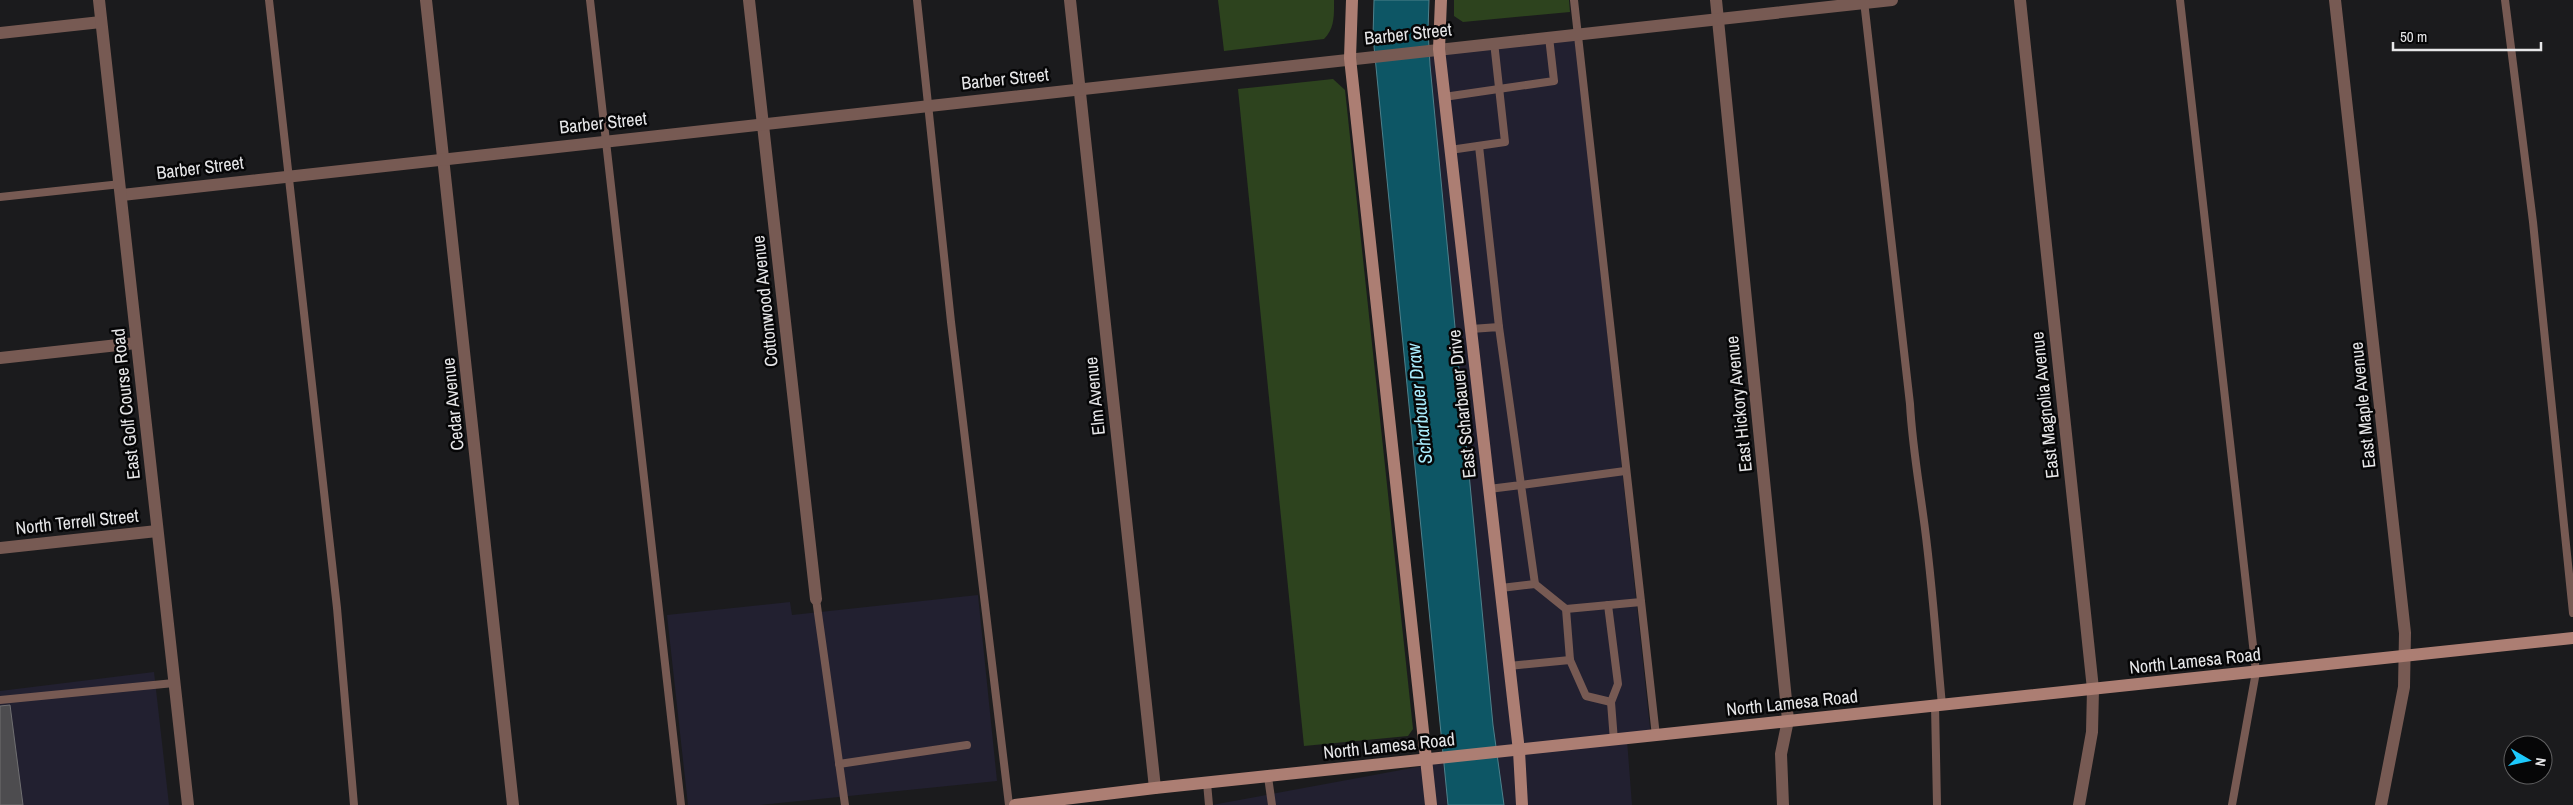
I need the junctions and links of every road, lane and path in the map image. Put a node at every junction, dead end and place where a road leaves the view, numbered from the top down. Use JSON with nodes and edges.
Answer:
{"nodes":[{"id":1,"x":99,"y":0,"type":"edge"},
{"id":2,"x":269,"y":0,"type":"edge"},
{"id":3,"x":426,"y":0,"type":"edge"},
{"id":4,"x":590,"y":0,"type":"edge"},
{"id":5,"x":749,"y":0,"type":"edge"},
{"id":6,"x":917,"y":0,"type":"edge"},
{"id":7,"x":1070,"y":0,"type":"edge"},
{"id":8,"x":1352,"y":0,"type":"edge"},
{"id":9,"x":1441,"y":0,"type":"edge"},
{"id":10,"x":1574,"y":0,"type":"edge"},
{"id":11,"x":1716,"y":0,"type":"edge"},
{"id":12,"x":1892,"y":0,"type":"edge"},
{"id":13,"x":2020,"y":0,"type":"edge"},
{"id":14,"x":2180,"y":0,"type":"edge"},
{"id":15,"x":2335,"y":0,"type":"edge"},
{"id":16,"x":2505,"y":0,"type":"edge"},
{"id":17,"x":1864,"y":2,"type":"edge"},
{"id":18,"x":1718,"y":20,"type":"junction"},
{"id":19,"x":102,"y":22,"type":"junction"},
{"id":20,"x":0,"y":33,"type":"edge"},
{"id":21,"x":1578,"y":34,"type":"junction"},
{"id":22,"x":1549,"y":37,"type":"junction"},
{"id":23,"x":1494,"y":42,"type":"junction"},
{"id":24,"x":1439,"y":49,"type":"junction"},
{"id":25,"x":1350,"y":58,"type":"junction"},
{"id":26,"x":1080,"y":88,"type":"junction"},
{"id":27,"x":1500,"y":91,"type":"junction"},
{"id":28,"x":1444,"y":97,"type":"junction"},
{"id":29,"x":928,"y":106,"type":"junction"},
{"id":30,"x":763,"y":124,"type":"junction"},
{"id":31,"x":606,"y":141,"type":"junction"},
{"id":32,"x":1479,"y":146,"type":"junction"},
{"id":33,"x":1450,"y":150,"type":"junction"},
{"id":34,"x":444,"y":158,"type":"junction"},
{"id":35,"x":290,"y":175,"type":"junction"},
{"id":36,"x":122,"y":189,"type":"junction"},
{"id":37,"x":0,"y":197,"type":"edge"},
{"id":38,"x":1499,"y":327,"type":"junction"},
{"id":39,"x":1471,"y":330,"type":"junction"},
{"id":40,"x":136,"y":343,"type":"junction"},
{"id":41,"x":0,"y":358,"type":"edge"},
{"id":42,"x":1625,"y":471,"type":"junction"},
{"id":43,"x":1521,"y":485,"type":"junction"},
{"id":44,"x":1489,"y":489,"type":"junction"},
{"id":45,"x":157,"y":531,"type":"junction"},
{"id":46,"x":0,"y":548,"type":"edge"},
{"id":47,"x":1535,"y":584,"type":"junction"},
{"id":48,"x":1501,"y":588,"type":"junction"},
{"id":49,"x":816,"y":599,"type":"joint"},
{"id":50,"x":1640,"y":602,"type":"junction"},
{"id":51,"x":1608,"y":605,"type":"junction"},
{"id":52,"x":1566,"y":609,"type":"junction"},
{"id":53,"x":2573,"y":613,"type":"edge"},
{"id":54,"x":2573,"y":638,"type":"edge"},
{"id":55,"x":2406,"y":655,"type":"junction"},
{"id":56,"x":1570,"y":660,"type":"junction"},
{"id":57,"x":1509,"y":666,"type":"junction"},
{"id":58,"x":2256,"y":672,"type":"junction"},
{"id":59,"x":174,"y":682,"type":"junction"},
{"id":60,"x":2093,"y":689,"type":"junction"},
{"id":61,"x":0,"y":700,"type":"edge"},
{"id":62,"x":1610,"y":702,"type":"junction"},
{"id":63,"x":1938,"y":705,"type":"junction"},
{"id":64,"x":1788,"y":720,"type":"junction"},
{"id":65,"x":1656,"y":736,"type":"junction"},
{"id":66,"x":1614,"y":741,"type":"junction"},
{"id":67,"x":967,"y":745,"type":"dead end"},
{"id":68,"x":1518,"y":751,"type":"junction"},
{"id":69,"x":1430,"y":760,"type":"junction"},
{"id":70,"x":839,"y":764,"type":"junction"},
{"id":71,"x":1268,"y":777,"type":"junction"},
{"id":72,"x":1207,"y":783,"type":"junction"},
{"id":73,"x":1155,"y":788,"type":"junction"},
{"id":74,"x":1086,"y":801,"type":"edge"},
{"id":75,"x":188,"y":805,"type":"edge"},
{"id":76,"x":354,"y":805,"type":"edge"},
{"id":77,"x":513,"y":805,"type":"edge"},
{"id":78,"x":681,"y":805,"type":"edge"},
{"id":79,"x":845,"y":805,"type":"edge"},
{"id":80,"x":1009,"y":805,"type":"edge"},
{"id":81,"x":1014,"y":805,"type":"edge"},
{"id":82,"x":1209,"y":805,"type":"edge"},
{"id":83,"x":1272,"y":805,"type":"edge"},
{"id":84,"x":1431,"y":805,"type":"edge"},
{"id":85,"x":1522,"y":805,"type":"edge"},
{"id":86,"x":1782,"y":805,"type":"edge"},
{"id":87,"x":1937,"y":805,"type":"edge"},
{"id":88,"x":2080,"y":805,"type":"edge"},
{"id":89,"x":2232,"y":805,"type":"edge"},
{"id":90,"x":2381,"y":805,"type":"edge"}],
"edges":[{"from":1,"to":19,"type":"street","name":"East Golf Course Road"},
{"from":2,"to":35,"type":"lane"},
{"from":3,"to":34,"type":"street","name":"Cedar Avenue"},
{"from":4,"to":31,"type":"lane"},
{"from":5,"to":30,"type":"street","name":"Cottonwood Avenue"},
{"from":6,"to":29,"type":"lane"},
{"from":7,"to":26,"type":"street","name":"Elm Avenue"},
{"from":8,"to":25,"type":"main road"},
{"from":9,"to":24,"type":"main road","name":"East Scharbauer Drive"},
{"from":10,"to":21,"type":"lane"},
{"from":11,"to":18,"type":"street","name":"East Hickory Avenue"},
{"from":12,"to":17,"type":"street","name":"Barber Street"},
{"from":13,"to":60,"type":"street","name":"East Magnolia Avenue"},
{"from":14,"to":58,"type":"lane"},
{"from":15,"to":55,"type":"street","name":"East Maple Avenue"},
{"from":16,"to":53,"type":"lane"},
{"from":17,"to":18,"type":"street","name":"Barber Street"},
{"from":17,"to":63,"type":"lane"},
{"from":18,"to":21,"type":"street","name":"Barber Street"},
{"from":18,"to":64,"type":"street","name":"East Hickory Avenue"},
{"from":19,"to":20,"type":"street"},
{"from":19,"to":36,"type":"street","name":"East Golf Course Road"},
{"from":21,"to":22,"type":"street","name":"Barber Street"},
{"from":21,"to":42,"type":"lane"},
{"from":22,"to":23,"type":"street","name":"Barber Street"},
{"from":22,"to":27,"type":"lane"},
{"from":23,"to":24,"type":"street","name":"Barber Street"},
{"from":23,"to":27,"type":"lane"},
{"from":24,"to":25,"type":"street","name":"Barber Street"},
{"from":24,"to":28,"type":"main road","name":"East Scharbauer Drive"},
{"from":25,"to":26,"type":"street","name":"Barber Street"},
{"from":25,"to":69,"type":"main road"},
{"from":26,"to":29,"type":"street","name":"Barber Street"},
{"from":26,"to":73,"type":"street","name":"Elm Avenue"},
{"from":27,"to":28,"type":"lane"},
{"from":27,"to":32,"type":"lane"},
{"from":28,"to":33,"type":"main road","name":"East Scharbauer Drive"},
{"from":29,"to":30,"type":"street","name":"Barber Street"},
{"from":29,"to":80,"type":"lane"},
{"from":30,"to":31,"type":"street","name":"Barber Street"},
{"from":30,"to":49,"type":"street","name":"Cottonwood Avenue"},
{"from":31,"to":34,"type":"street","name":"Barber Street"},
{"from":31,"to":78,"type":"lane"},
{"from":32,"to":33,"type":"lane"},
{"from":32,"to":38,"type":"lane"},
{"from":33,"to":39,"type":"main road","name":"East Scharbauer Drive"},
{"from":34,"to":35,"type":"street","name":"Barber Street"},
{"from":34,"to":77,"type":"street","name":"Cedar Avenue"},
{"from":35,"to":36,"type":"street","name":"Barber Street"},
{"from":35,"to":76,"type":"lane"},
{"from":36,"to":37,"type":"lane"},
{"from":36,"to":40,"type":"street","name":"East Golf Course Road"},
{"from":38,"to":39,"type":"lane"},
{"from":38,"to":43,"type":"lane"},
{"from":39,"to":44,"type":"main road","name":"East Scharbauer Drive"},
{"from":40,"to":41,"type":"street"},
{"from":40,"to":45,"type":"street","name":"East Golf Course Road"},
{"from":42,"to":43,"type":"lane"},
{"from":42,"to":50,"type":"lane"},
{"from":43,"to":44,"type":"lane"},
{"from":43,"to":47,"type":"lane"},
{"from":44,"to":48,"type":"main road","name":"East Scharbauer Drive"},
{"from":45,"to":46,"type":"street","name":"North Terrell Street"},
{"from":45,"to":59,"type":"street","name":"East Golf Course Road"},
{"from":47,"to":48,"type":"lane"},
{"from":47,"to":52,"type":"lane"},
{"from":48,"to":57,"type":"main road","name":"East Scharbauer Drive"},
{"from":49,"to":70,"type":"lane"},
{"from":50,"to":51,"type":"lane"},
{"from":50,"to":65,"type":"lane"},
{"from":51,"to":52,"type":"lane"},
{"from":51,"to":62,"type":"lane"},
{"from":52,"to":56,"type":"lane"},
{"from":54,"to":55,"type":"main road","name":"North Lamesa Road"},
{"from":55,"to":58,"type":"main road","name":"North Lamesa Road"},
{"from":55,"to":90,"type":"street","name":"East Maple Avenue"},
{"from":56,"to":57,"type":"lane"},
{"from":56,"to":62,"type":"lane"},
{"from":57,"to":68,"type":"main road","name":"East Scharbauer Drive"},
{"from":58,"to":60,"type":"main road","name":"North Lamesa Road"},
{"from":58,"to":89,"type":"lane"},
{"from":59,"to":61,"type":"lane"},
{"from":59,"to":75,"type":"street","name":"East Golf Course Road"},
{"from":60,"to":63,"type":"main road","name":"North Lamesa Road"},
{"from":60,"to":88,"type":"street","name":"East Magnolia Avenue"},
{"from":62,"to":66,"type":"lane"},
{"from":63,"to":64,"type":"main road","name":"North Lamesa Road"},
{"from":63,"to":87,"type":"lane"},
{"from":64,"to":65,"type":"main road","name":"North Lamesa Road"},
{"from":64,"to":86,"type":"street","name":"East Hickory Avenue"},
{"from":65,"to":66,"type":"main road","name":"North Lamesa Road"},
{"from":66,"to":68,"type":"main road","name":"North Lamesa Road"},
{"from":67,"to":70,"type":"lane"},
{"from":68,"to":69,"type":"main road","name":"North Lamesa Road"},
{"from":68,"to":85,"type":"main road","name":"East Scharbauer Drive"},
{"from":69,"to":71,"type":"main road","name":"North Lamesa Road"},
{"from":69,"to":84,"type":"main road"},
{"from":70,"to":79,"type":"lane"},
{"from":71,"to":72,"type":"main road","name":"North Lamesa Road"},
{"from":71,"to":83,"type":"lane"},
{"from":72,"to":73,"type":"main road","name":"North Lamesa Road"},
{"from":72,"to":82,"type":"lane"},
{"from":73,"to":74,"type":"main road","name":"North Lamesa Road"},
{"from":74,"to":81,"type":"main road","name":"North Lamesa Road"}]}
